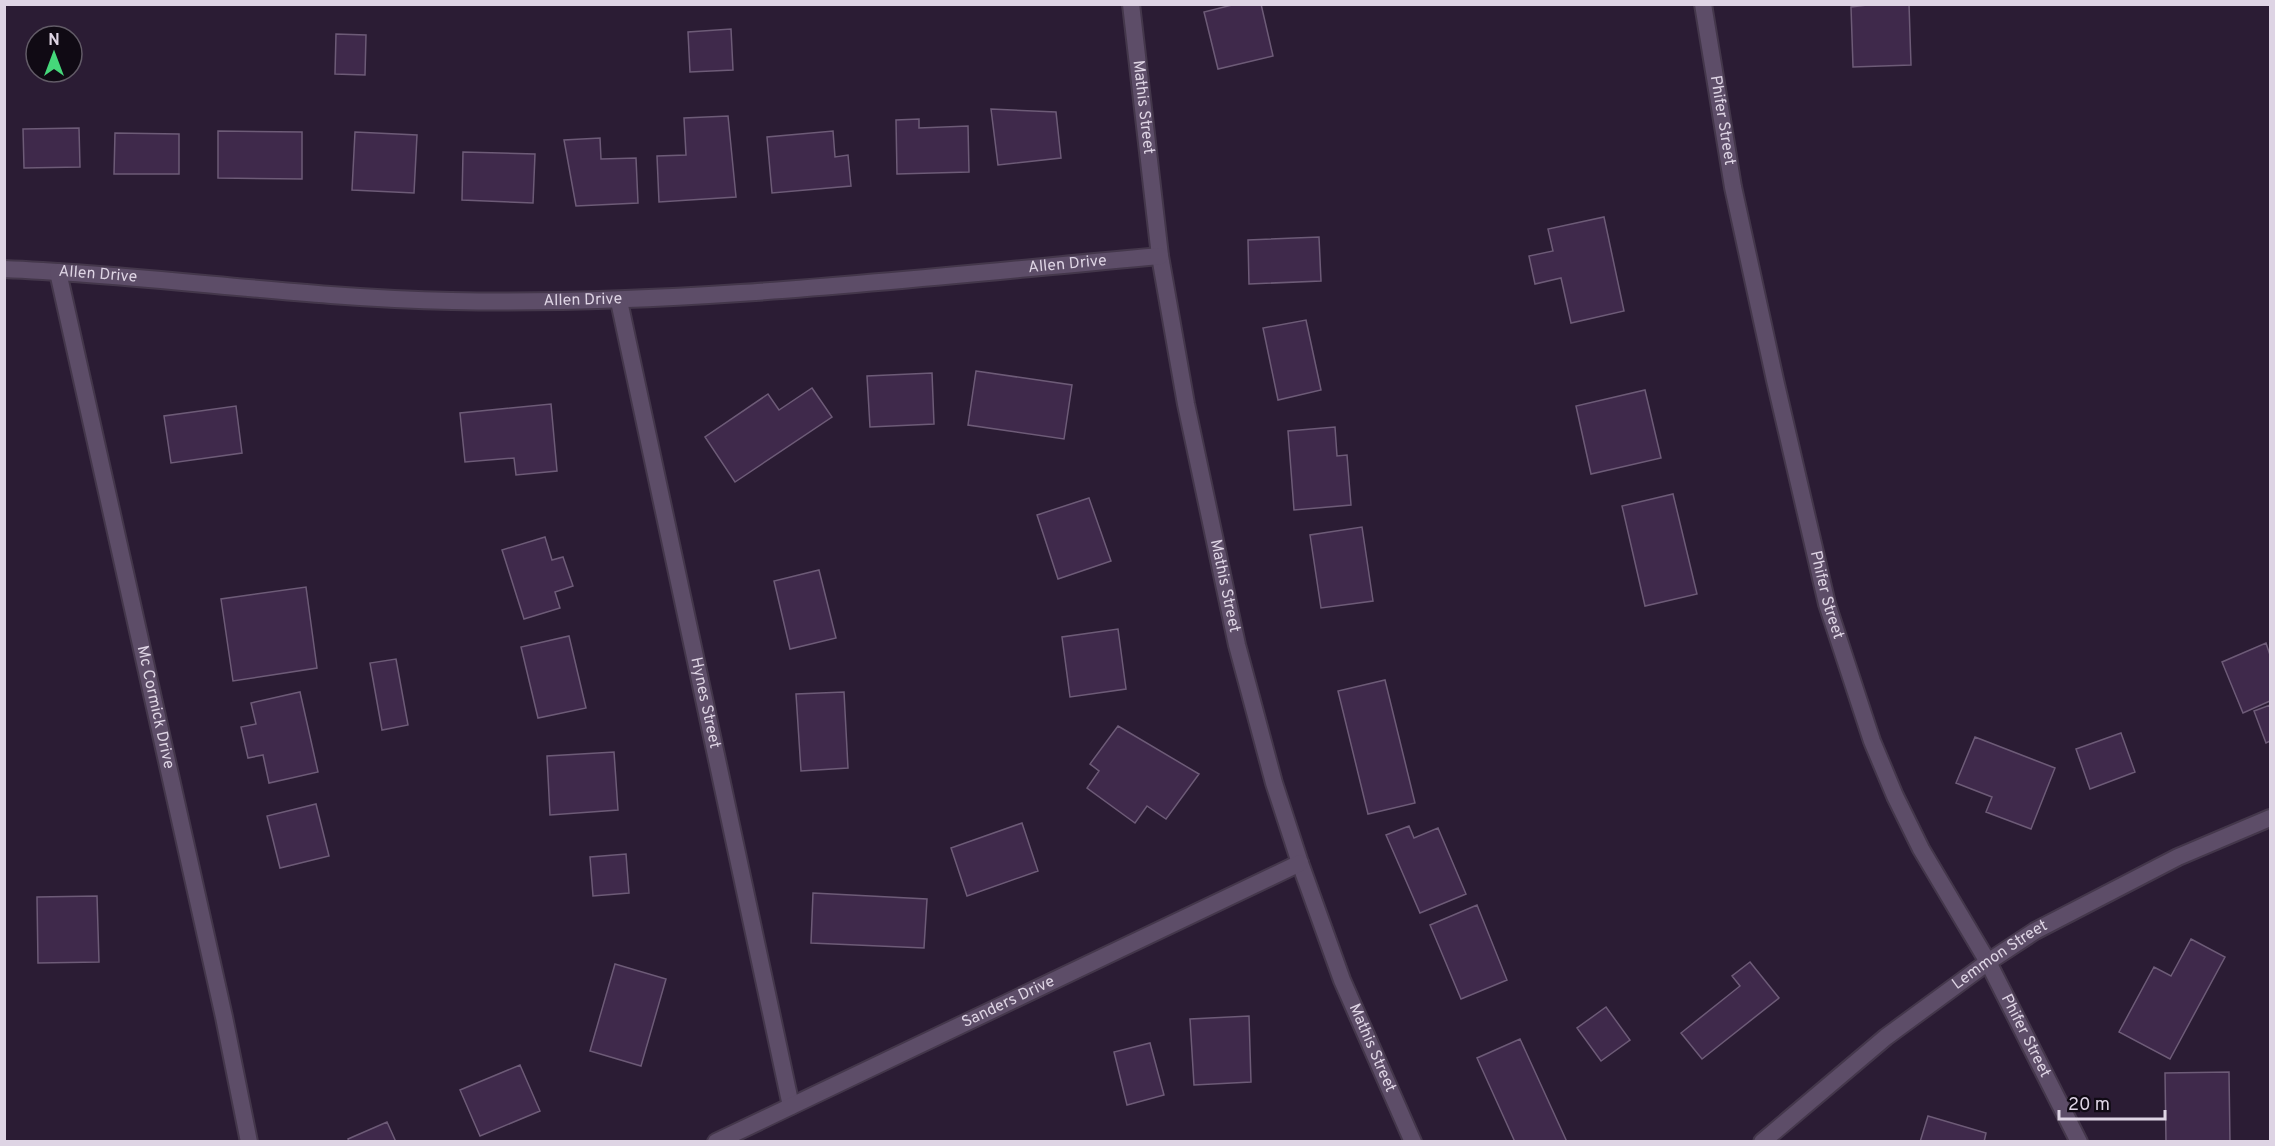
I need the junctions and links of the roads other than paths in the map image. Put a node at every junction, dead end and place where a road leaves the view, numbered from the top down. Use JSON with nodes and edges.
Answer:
{"nodes":[{"id":1,"x":1131,"y":4,"type":"edge"},
{"id":2,"x":1703,"y":4,"type":"edge"},
{"id":3,"x":1160,"y":256,"type":"junction"},
{"id":4,"x":4,"y":270,"type":"edge"},
{"id":5,"x":58,"y":272,"type":"junction"},
{"id":6,"x":619,"y":301,"type":"junction"},
{"id":7,"x":2271,"y":818,"type":"edge"},
{"id":8,"x":1300,"y":863,"type":"junction"},
{"id":9,"x":1988,"y":962,"type":"junction"},
{"id":10,"x":791,"y":1106,"type":"junction"},
{"id":11,"x":249,"y":1142,"type":"edge"},
{"id":12,"x":716,"y":1142,"type":"edge"},
{"id":13,"x":1413,"y":1142,"type":"edge"},
{"id":14,"x":1762,"y":1142,"type":"edge"},
{"id":15,"x":2079,"y":1142,"type":"edge"}],
"edges":[{"from":1,"to":3,"type":"street","name":"Mathis Street"},
{"from":2,"to":9,"type":"street","name":"Phifer Street"},
{"from":3,"to":6,"type":"street","name":"Allen Drive"},
{"from":3,"to":8,"type":"street","name":"Mathis Street"},
{"from":4,"to":5,"type":"street","name":"Allen Drive"},
{"from":5,"to":6,"type":"street","name":"Allen Drive"},
{"from":5,"to":11,"type":"street","name":"Mc Cormick Drive"},
{"from":6,"to":10,"type":"street","name":"Hynes Street"},
{"from":7,"to":9,"type":"street","name":"Lemmon Street"},
{"from":8,"to":10,"type":"street","name":"Sanders Drive"},
{"from":8,"to":13,"type":"street","name":"Mathis Street"},
{"from":9,"to":14,"type":"street","name":"Lemmon Street"},
{"from":9,"to":15,"type":"street","name":"Phifer Street"},
{"from":10,"to":12,"type":"street","name":"Sanders Drive"}]}
